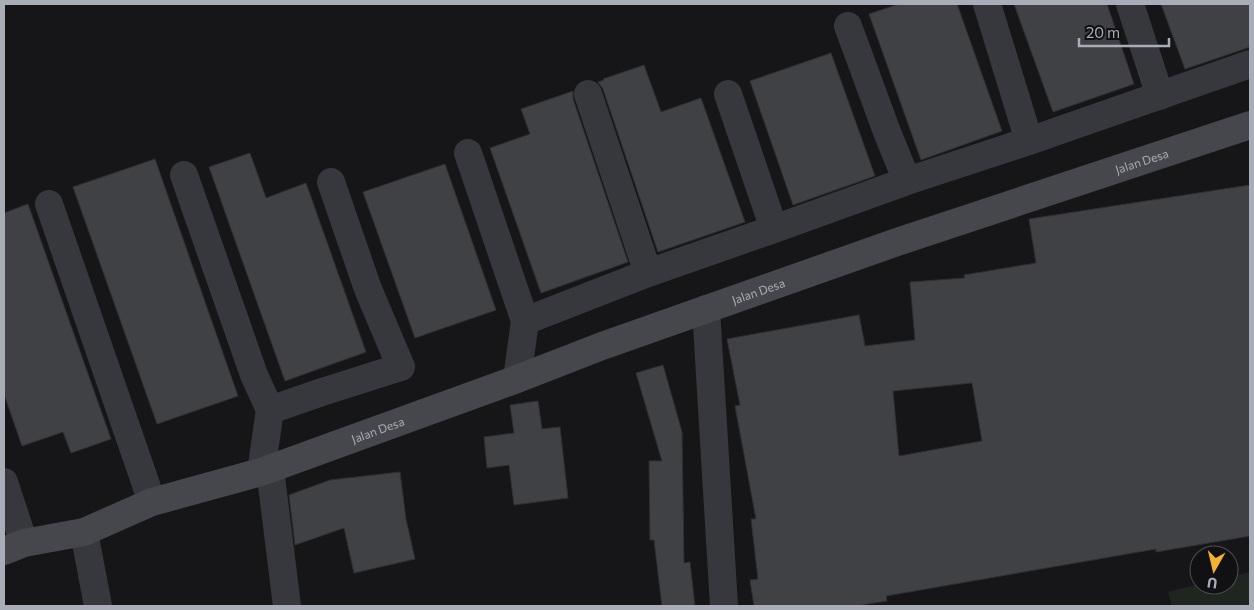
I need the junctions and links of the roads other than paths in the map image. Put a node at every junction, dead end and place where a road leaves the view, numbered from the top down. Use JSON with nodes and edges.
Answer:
{"nodes":[{"id":1,"x":987,"y":4,"type":"edge"},
{"id":2,"x":1130,"y":4,"type":"edge"},
{"id":3,"x":848,"y":26,"type":"dead end"},
{"id":4,"x":1250,"y":64,"type":"edge"},
{"id":5,"x":588,"y":94,"type":"dead end"},
{"id":6,"x":728,"y":94,"type":"dead end"},
{"id":7,"x":1160,"y":96,"type":"junction"},
{"id":8,"x":1250,"y":126,"type":"edge"},
{"id":9,"x":1029,"y":141,"type":"junction"},
{"id":10,"x":468,"y":153,"type":"dead end"},
{"id":11,"x":184,"y":175,"type":"dead end"},
{"id":12,"x":907,"y":181,"type":"junction"},
{"id":13,"x":331,"y":182,"type":"dead end"},
{"id":14,"x":49,"y":204,"type":"dead end"},
{"id":15,"x":774,"y":229,"type":"junction"},
{"id":16,"x":648,"y":273,"type":"junction"},
{"id":17,"x":706,"y":309,"type":"junction"},
{"id":18,"x":525,"y":321,"type":"junction"},
{"id":19,"x":517,"y":379,"type":"junction"},
{"id":20,"x":270,"y":410,"type":"junction"},
{"id":21,"x":265,"y":470,"type":"junction"},
{"id":22,"x":4,"y":482,"type":"edge"},
{"id":23,"x":152,"y":502,"type":"junction"},
{"id":24,"x":84,"y":532,"type":"junction"},
{"id":25,"x":14,"y":547,"type":"edge"},
{"id":26,"x":98,"y":606,"type":"edge"},
{"id":27,"x":287,"y":606,"type":"edge"},
{"id":28,"x":724,"y":606,"type":"edge"}],
"edges":[{"from":1,"to":9,"type":"street"},
{"from":2,"to":7,"type":"street"},
{"from":3,"to":12,"type":"street"},
{"from":4,"to":7,"type":"street"},
{"from":5,"to":16,"type":"street"},
{"from":6,"to":15,"type":"street"},
{"from":7,"to":9,"type":"street"},
{"from":8,"to":17,"type":"street","name":"Jalan Desa"},
{"from":9,"to":12,"type":"street"},
{"from":10,"to":18,"type":"street"},
{"from":11,"to":20,"type":"street"},
{"from":12,"to":15,"type":"street"},
{"from":13,"to":20,"type":"street"},
{"from":14,"to":23,"type":"street"},
{"from":15,"to":16,"type":"street"},
{"from":16,"to":18,"type":"street"},
{"from":17,"to":19,"type":"street","name":"Jalan Desa"},
{"from":17,"to":28,"type":"street"},
{"from":18,"to":19,"type":"street"},
{"from":19,"to":21,"type":"street","name":"Jalan Desa"},
{"from":20,"to":21,"type":"street"},
{"from":21,"to":23,"type":"street","name":"Jalan Desa"},
{"from":21,"to":27,"type":"street"},
{"from":22,"to":25,"type":"street"},
{"from":23,"to":24,"type":"street","name":"Jalan Desa"},
{"from":24,"to":25,"type":"street","name":"Jalan Desa"},
{"from":24,"to":26,"type":"street"}]}
